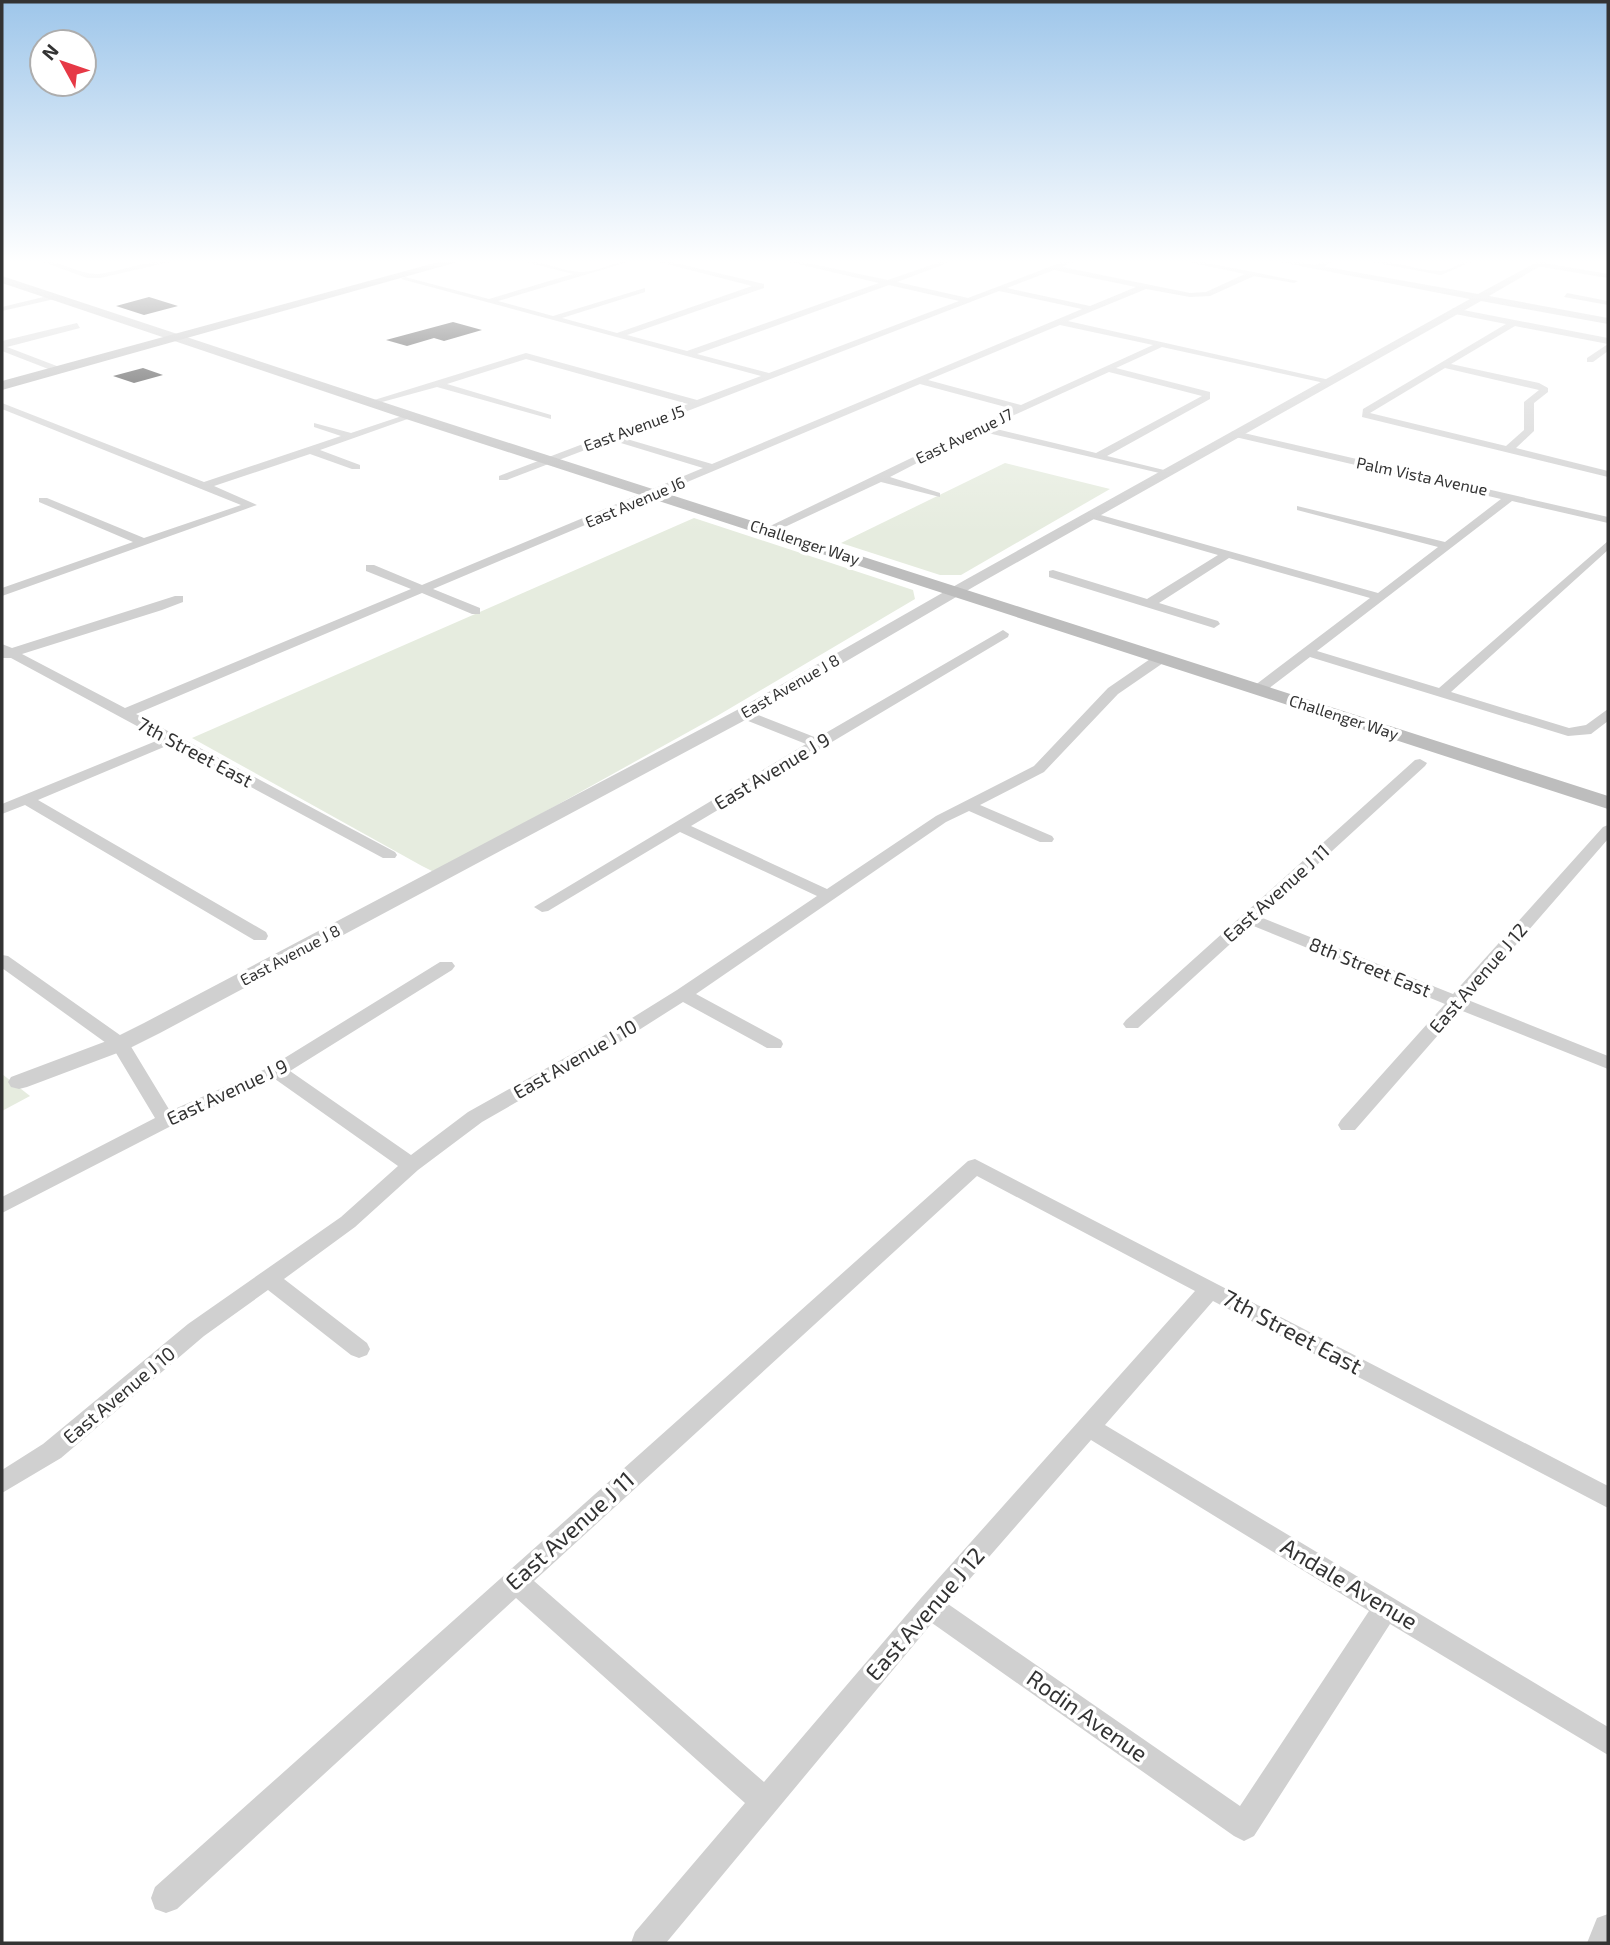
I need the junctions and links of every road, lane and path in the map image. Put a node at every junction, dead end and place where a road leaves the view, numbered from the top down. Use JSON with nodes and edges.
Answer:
{"nodes":[{"id":1,"x":12,"y":352,"type":"edge"},
{"id":2,"x":127,"y":352,"type":"edge"},
{"id":3,"x":220,"y":352,"type":"edge"},
{"id":4,"x":680,"y":352,"type":"edge"},
{"id":5,"x":694,"y":352,"type":"edge"},
{"id":6,"x":833,"y":352,"type":"edge"},
{"id":7,"x":989,"y":352,"type":"edge"},
{"id":8,"x":1145,"y":352,"type":"edge"},
{"id":9,"x":1192,"y":352,"type":"edge"},
{"id":10,"x":1381,"y":352,"type":"edge"},
{"id":11,"x":1466,"y":352,"type":"edge"},
{"id":12,"x":1601,"y":352,"type":"edge"},
{"id":13,"x":688,"y":354,"type":"junction"},
{"id":14,"x":1590,"y":360,"type":"dead end"},
{"id":15,"x":1444,"y":365,"type":"junction"},
{"id":16,"x":1108,"y":369,"type":"junction"},
{"id":17,"x":59,"y":370,"type":"junction"},
{"id":18,"x":770,"y":376,"type":"junction"},
{"id":19,"x":920,"y":381,"type":"junction"},
{"id":20,"x":1329,"y":381,"type":"junction"},
{"id":21,"x":435,"y":383,"type":"junction"},
{"id":22,"x":2,"y":386,"type":"edge"},
{"id":23,"x":374,"y":403,"type":"junction"},
{"id":24,"x":699,"y":404,"type":"junction"},
{"id":25,"x":2,"y":406,"type":"edge"},
{"id":26,"x":1022,"y":408,"type":"junction"},
{"id":27,"x":411,"y":416,"type":"junction"},
{"id":28,"x":548,"y":417,"type":"dead end"},
{"id":29,"x":318,"y":425,"type":"dead end"},
{"id":30,"x":978,"y":428,"type":"junction"},
{"id":31,"x":1235,"y":433,"type":"junction"},
{"id":32,"x":349,"y":436,"type":"junction"},
{"id":33,"x":610,"y":437,"type":"junction"},
{"id":34,"x":310,"y":450,"type":"junction"},
{"id":35,"x":1508,"y":450,"type":"junction"},
{"id":36,"x":1097,"y":457,"type":"junction"},
{"id":37,"x":550,"y":460,"type":"junction"},
{"id":38,"x":356,"y":467,"type":"dead end"},
{"id":39,"x":715,"y":468,"type":"junction"},
{"id":40,"x":1164,"y":473,"type":"junction"},
{"id":41,"x":1608,"y":474,"type":"edge"},
{"id":42,"x":503,"y":478,"type":"dead end"},
{"id":43,"x":880,"y":478,"type":"junction"},
{"id":44,"x":204,"y":486,"type":"junction"},
{"id":45,"x":654,"y":494,"type":"junction"},
{"id":46,"x":936,"y":495,"type":"dead end"},
{"id":47,"x":1512,"y":496,"type":"junction"},
{"id":48,"x":43,"y":500,"type":"dead end"},
{"id":49,"x":1301,"y":508,"type":"dead end"},
{"id":50,"x":1090,"y":515,"type":"junction"},
{"id":51,"x":1608,"y":520,"type":"edge"},
{"id":52,"x":770,"y":530,"type":"junction"},
{"id":53,"x":145,"y":543,"type":"junction"},
{"id":54,"x":1608,"y":544,"type":"edge"},
{"id":55,"x":1447,"y":546,"type":"junction"},
{"id":56,"x":1227,"y":554,"type":"junction"},
{"id":57,"x":370,"y":568,"type":"dead end"},
{"id":58,"x":1053,"y":574,"type":"dead end"},
{"id":59,"x":2,"y":578,"type":"edge"},
{"id":60,"x":20,"y":586,"type":"junction"},
{"id":61,"x":423,"y":590,"type":"junction"},
{"id":62,"x":955,"y":591,"type":"junction"},
{"id":63,"x":2,"y":592,"type":"edge"},
{"id":64,"x":1380,"y":597,"type":"junction"},
{"id":65,"x":179,"y":599,"type":"dead end"},
{"id":66,"x":1148,"y":604,"type":"junction"},
{"id":67,"x":476,"y":611,"type":"dead end"},
{"id":68,"x":1213,"y":624,"type":"dead end"},
{"id":69,"x":1003,"y":634,"type":"dead end"},
{"id":70,"x":5,"y":652,"type":"edge"},
{"id":71,"x":1308,"y":652,"type":"junction"},
{"id":72,"x":1161,"y":657,"type":"junction"},
{"id":73,"x":1259,"y":689,"type":"junction"},
{"id":74,"x":1442,"y":693,"type":"junction"},
{"id":75,"x":1608,"y":713,"type":"edge"},
{"id":76,"x":124,"y":714,"type":"junction"},
{"id":77,"x":743,"y":714,"type":"junction"},
{"id":78,"x":172,"y":739,"type":"junction"},
{"id":79,"x":818,"y":744,"type":"junction"},
{"id":80,"x":1420,"y":763,"type":"dead end"},
{"id":81,"x":26,"y":799,"type":"junction"},
{"id":82,"x":1608,"y":803,"type":"edge"},
{"id":83,"x":968,"y":805,"type":"junction"},
{"id":84,"x":2,"y":809,"type":"edge"},
{"id":85,"x":679,"y":826,"type":"junction"},
{"id":86,"x":1608,"y":830,"type":"edge"},
{"id":87,"x":1046,"y":839,"type":"dead end"},
{"id":88,"x":389,"y":855,"type":"dead end"},
{"id":89,"x":830,"y":896,"type":"junction"},
{"id":90,"x":542,"y":907,"type":"dead end"},
{"id":91,"x":1249,"y":918,"type":"junction"},
{"id":92,"x":260,"y":936,"type":"dead end"},
{"id":93,"x":2,"y":960,"type":"edge"},
{"id":94,"x":446,"y":966,"type":"dead end"},
{"id":95,"x":683,"y":994,"type":"junction"},
{"id":96,"x":1457,"y":1002,"type":"junction"},
{"id":97,"x":1132,"y":1024,"type":"dead end"},
{"id":98,"x":120,"y":1044,"type":"junction"},
{"id":99,"x":774,"y":1044,"type":"dead end"},
{"id":100,"x":1608,"y":1063,"type":"edge"},
{"id":101,"x":277,"y":1071,"type":"junction"},
{"id":102,"x":19,"y":1082,"type":"dead end"},
{"id":103,"x":166,"y":1121,"type":"junction"},
{"id":104,"x":1348,"y":1125,"type":"dead end"},
{"id":105,"x":411,"y":1165,"type":"junction"},
{"id":106,"x":975,"y":1166,"type":"joint"},
{"id":107,"x":2,"y":1206,"type":"edge"},
{"id":108,"x":268,"y":1279,"type":"junction"},
{"id":109,"x":1210,"y":1289,"type":"junction"},
{"id":110,"x":359,"y":1349,"type":"dead end"},
{"id":111,"x":1089,"y":1427,"type":"junction"},
{"id":112,"x":2,"y":1483,"type":"edge"},
{"id":113,"x":1608,"y":1499,"type":"edge"},
{"id":114,"x":515,"y":1581,"type":"junction"},
{"id":115,"x":930,"y":1606,"type":"junction"},
{"id":116,"x":1386,"y":1607,"type":"junction"},
{"id":117,"x":1608,"y":1742,"type":"edge"},
{"id":118,"x":765,"y":1802,"type":"junction"},
{"id":119,"x":166,"y":1898,"type":"dead end"},
{"id":120,"x":1608,"y":1929,"type":"edge"},
{"id":121,"x":646,"y":1943,"type":"edge"},
{"id":122,"x":1602,"y":1943,"type":"edge"}],
"edges":[{"from":1,"to":17,"type":"street"},
{"from":2,"to":17,"type":"main road"},
{"from":3,"to":23,"type":"main road","name":"Challenger Way"},
{"from":4,"to":13,"type":"street"},
{"from":5,"to":13,"type":"street"},
{"from":6,"to":18,"type":"street","name":"East Avenue J5"},
{"from":7,"to":19,"type":"street","name":"East Avenue J6"},
{"from":8,"to":16,"type":"street","name":"East Avenue J7"},
{"from":9,"to":20,"type":"street"},
{"from":10,"to":20,"type":"street","name":"East Avenue J 8"},
{"from":11,"to":15,"type":"street"},
{"from":12,"to":14,"type":"street"},
{"from":13,"to":18,"type":"street"},
{"from":15,"to":35,"type":"street"},
{"from":15,"to":35,"type":"street"},
{"from":16,"to":26,"type":"street","name":"East Avenue J7"},
{"from":16,"to":36,"type":"street"},
{"from":17,"to":22,"type":"main road"},
{"from":18,"to":24,"type":"street","name":"East Avenue J5"},
{"from":19,"to":26,"type":"street"},
{"from":19,"to":39,"type":"street","name":"East Avenue J6"},
{"from":20,"to":31,"type":"street","name":"East Avenue J 8"},
{"from":21,"to":23,"type":"street"},
{"from":21,"to":24,"type":"street"},
{"from":21,"to":28,"type":"street"},
{"from":23,"to":27,"type":"main road","name":"Challenger Way"},
{"from":24,"to":33,"type":"street","name":"East Avenue J5"},
{"from":25,"to":44,"type":"street"},
{"from":26,"to":30,"type":"street","name":"East Avenue J7"},
{"from":27,"to":32,"type":"street"},
{"from":27,"to":37,"type":"main road","name":"Challenger Way"},
{"from":29,"to":32,"type":"street"},
{"from":30,"to":36,"type":"street"},
{"from":30,"to":43,"type":"street","name":"East Avenue J7"},
{"from":31,"to":40,"type":"street","name":"East Avenue J 8"},
{"from":31,"to":47,"type":"street","name":"Palm Vista Avenue"},
{"from":32,"to":34,"type":"street"},
{"from":33,"to":37,"type":"street","name":"East Avenue J5"},
{"from":33,"to":39,"type":"street"},
{"from":34,"to":38,"type":"street"},
{"from":34,"to":44,"type":"street"},
{"from":35,"to":41,"type":"street"},
{"from":36,"to":40,"type":"street"},
{"from":37,"to":42,"type":"street","name":"East Avenue J5"},
{"from":37,"to":45,"type":"main road","name":"Challenger Way"},
{"from":39,"to":45,"type":"street","name":"East Avenue J6"},
{"from":40,"to":50,"type":"street","name":"East Avenue J 8"},
{"from":43,"to":46,"type":"street"},
{"from":43,"to":52,"type":"street","name":"East Avenue J7"},
{"from":44,"to":53,"type":"street"},
{"from":45,"to":52,"type":"main road","name":"Challenger Way"},
{"from":45,"to":61,"type":"street","name":"East Avenue J6"},
{"from":47,"to":51,"type":"street","name":"Palm Vista Avenue"},
{"from":47,"to":55,"type":"street"},
{"from":48,"to":53,"type":"street"},
{"from":49,"to":55,"type":"street"},
{"from":50,"to":56,"type":"street"},
{"from":50,"to":62,"type":"street","name":"East Avenue J 8"},
{"from":52,"to":62,"type":"main road","name":"Challenger Way"},
{"from":53,"to":60,"type":"street"},
{"from":54,"to":74,"type":"street"},
{"from":55,"to":64,"type":"street"},
{"from":56,"to":64,"type":"street"},
{"from":56,"to":66,"type":"street"},
{"from":57,"to":61,"type":"street"},
{"from":58,"to":66,"type":"street"},
{"from":59,"to":60,"type":"street"},
{"from":60,"to":63,"type":"street"},
{"from":61,"to":67,"type":"street"},
{"from":61,"to":76,"type":"street","name":"East Avenue J6"},
{"from":62,"to":72,"type":"main road","name":"Challenger Way"},
{"from":62,"to":77,"type":"street","name":"East Avenue J 8"},
{"from":64,"to":71,"type":"street"},
{"from":65,"to":70,"type":"street"},
{"from":66,"to":68,"type":"street"},
{"from":69,"to":79,"type":"street","name":"East Avenue J 9"},
{"from":70,"to":76,"type":"street","name":"7th Street East"},
{"from":71,"to":73,"type":"street"},
{"from":71,"to":74,"type":"street"},
{"from":72,"to":73,"type":"main road","name":"Challenger Way"},
{"from":72,"to":83,"type":"street","name":"East Avenue J 10"},
{"from":73,"to":82,"type":"main road","name":"Challenger Way"},
{"from":74,"to":75,"type":"street"},
{"from":76,"to":78,"type":"street","name":"7th Street East"},
{"from":77,"to":79,"type":"street"},
{"from":77,"to":98,"type":"street","name":"East Avenue J 8"},
{"from":78,"to":81,"type":"street"},
{"from":78,"to":88,"type":"street","name":"7th Street East"},
{"from":79,"to":85,"type":"street","name":"East Avenue J 9"},
{"from":80,"to":91,"type":"street","name":"East Avenue J 11"},
{"from":81,"to":84,"type":"street"},
{"from":81,"to":92,"type":"street"},
{"from":83,"to":87,"type":"street"},
{"from":83,"to":89,"type":"street","name":"East Avenue J 10"},
{"from":85,"to":89,"type":"street"},
{"from":85,"to":90,"type":"street","name":"East Avenue J 9"},
{"from":86,"to":96,"type":"street","name":"East Avenue J 12"},
{"from":89,"to":95,"type":"street","name":"East Avenue J 10"},
{"from":91,"to":96,"type":"street","name":"8th Street East"},
{"from":91,"to":97,"type":"street","name":"East Avenue J 11"},
{"from":93,"to":98,"type":"street"},
{"from":94,"to":101,"type":"street","name":"East Avenue J 9"},
{"from":95,"to":99,"type":"street"},
{"from":95,"to":105,"type":"street","name":"East Avenue J 10"},
{"from":96,"to":100,"type":"street","name":"8th Street East"},
{"from":96,"to":104,"type":"street","name":"East Avenue J 12"},
{"from":98,"to":102,"type":"street","name":"East Avenue J 8"},
{"from":98,"to":103,"type":"street"},
{"from":101,"to":103,"type":"street","name":"East Avenue J 9"},
{"from":101,"to":105,"type":"street"},
{"from":103,"to":107,"type":"street","name":"East Avenue J 9"},
{"from":105,"to":108,"type":"street","name":"East Avenue J 10"},
{"from":106,"to":109,"type":"street","name":"7th Street East"},
{"from":106,"to":114,"type":"street","name":"East Avenue J 11"},
{"from":108,"to":110,"type":"street"},
{"from":108,"to":112,"type":"street","name":"East Avenue J 10"},
{"from":109,"to":111,"type":"street","name":"East Avenue J 12"},
{"from":109,"to":113,"type":"street","name":"7th Street East"},
{"from":111,"to":115,"type":"street","name":"East Avenue J 12"},
{"from":111,"to":116,"type":"street","name":"Andale Avenue"},
{"from":114,"to":118,"type":"street"},
{"from":114,"to":119,"type":"street","name":"East Avenue J 11"},
{"from":115,"to":116,"type":"street","name":"Rodin Avenue"},
{"from":115,"to":118,"type":"street","name":"East Avenue J 12"},
{"from":116,"to":117,"type":"street","name":"Andale Avenue"},
{"from":118,"to":121,"type":"street","name":"East Avenue J 12"},
{"from":120,"to":122,"type":"street"}]}
